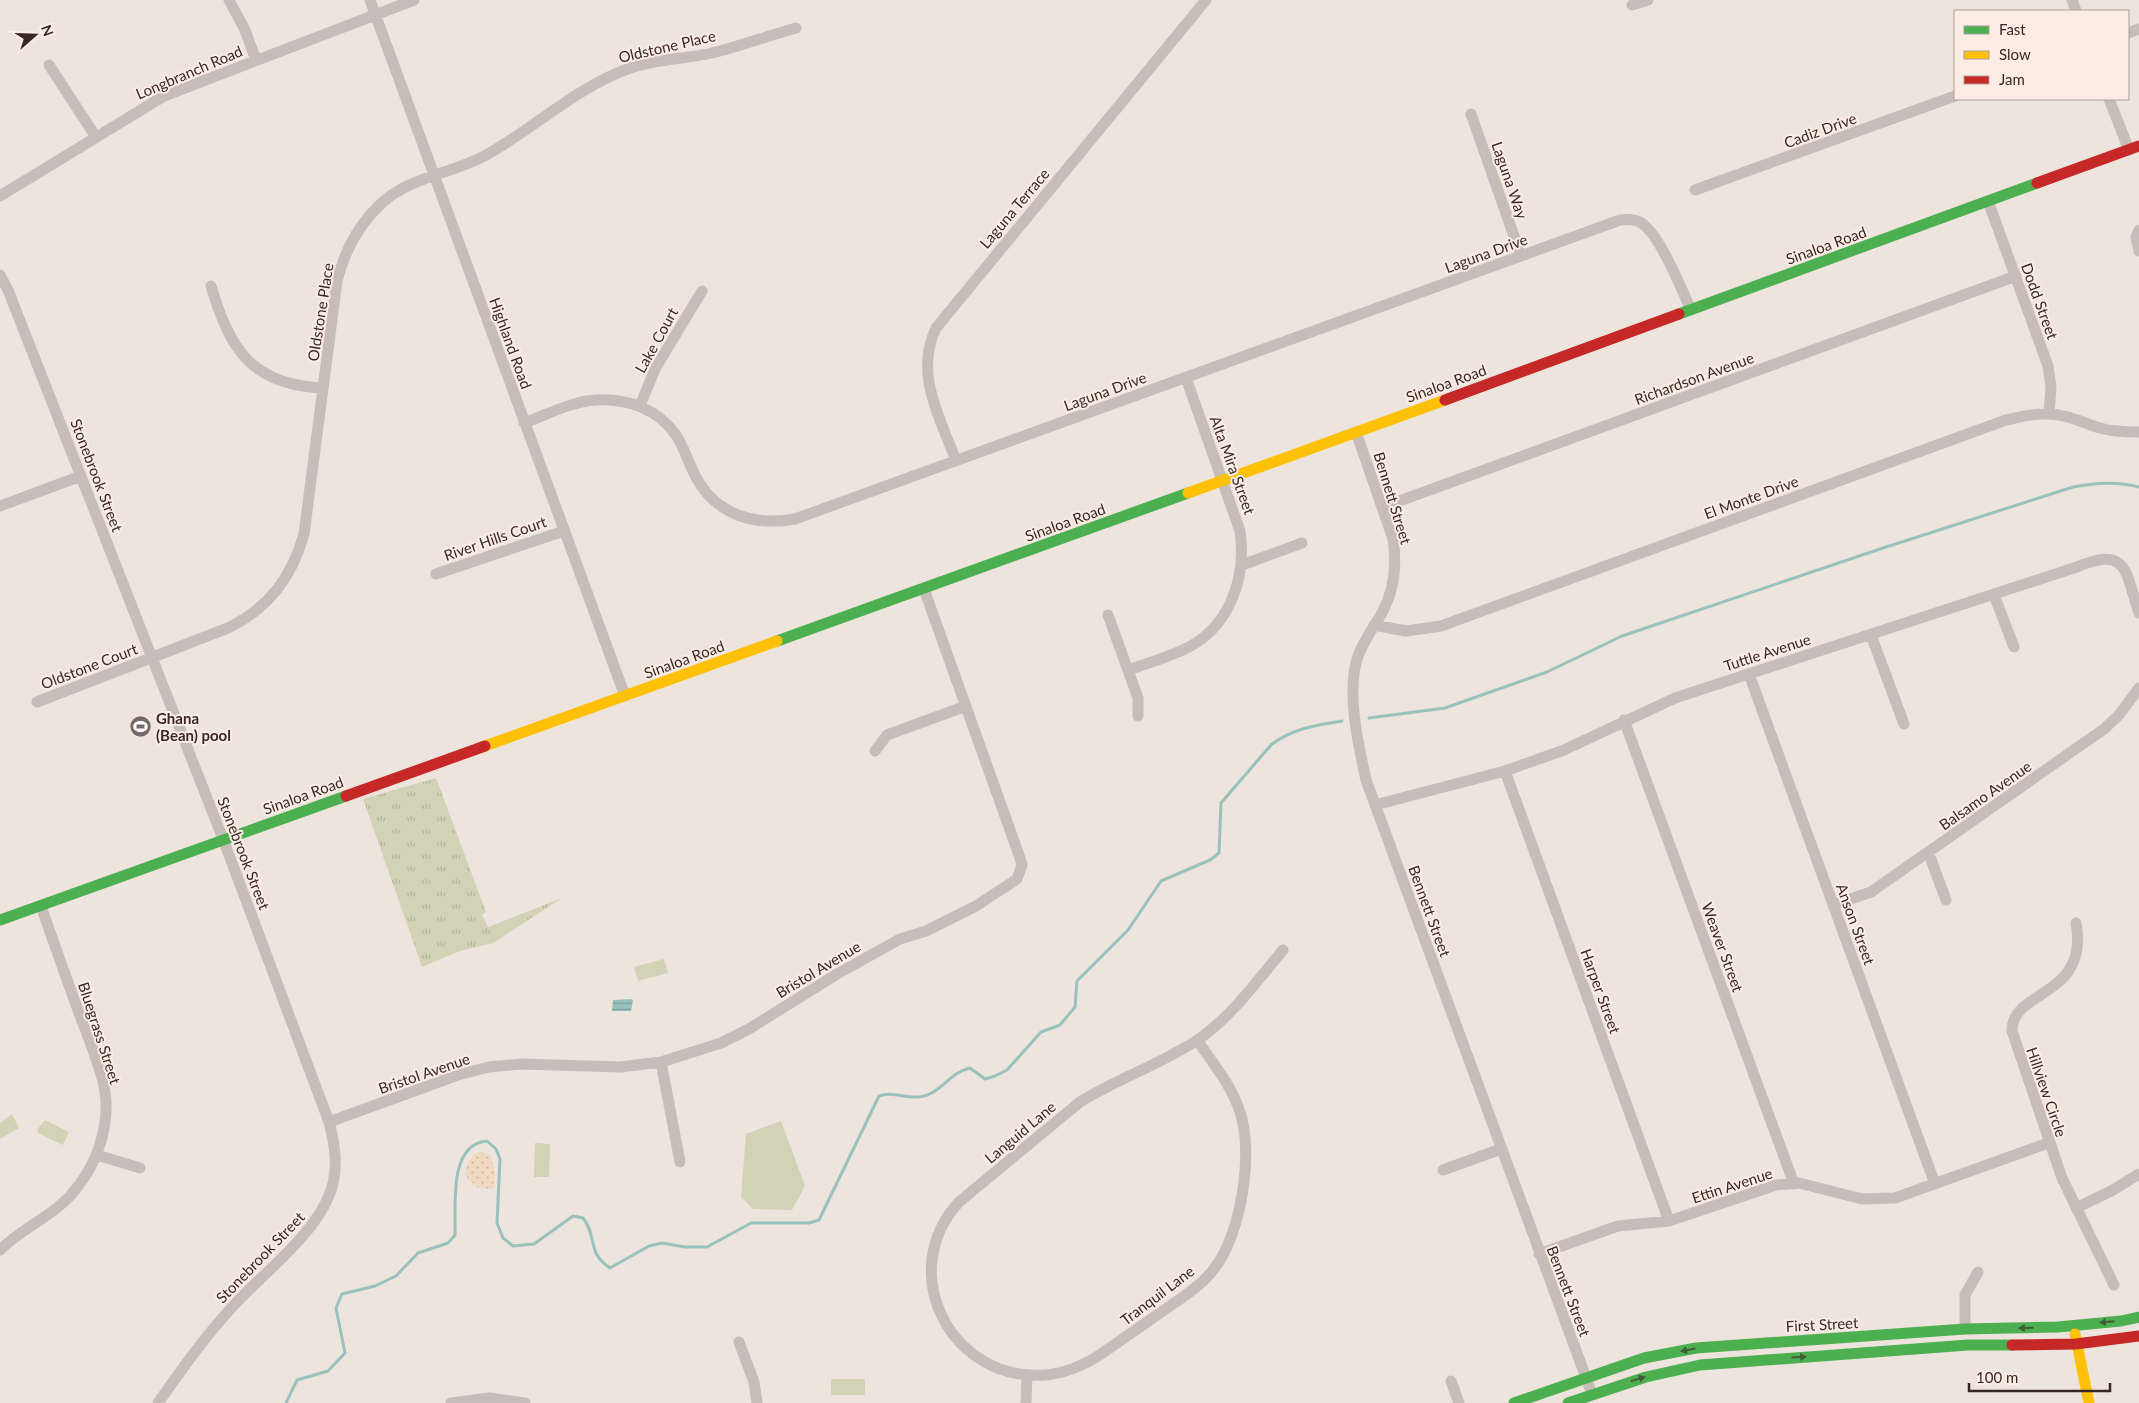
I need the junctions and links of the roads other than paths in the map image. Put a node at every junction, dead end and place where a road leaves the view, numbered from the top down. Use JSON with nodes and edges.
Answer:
{"nodes":[{"id":1,"x":229,"y":0,"type":"edge"},
{"id":2,"x":370,"y":0,"type":"edge"},
{"id":3,"x":414,"y":0,"type":"edge"},
{"id":4,"x":1206,"y":0,"type":"edge"},
{"id":5,"x":1648,"y":0,"type":"edge"},
{"id":6,"x":1632,"y":6,"type":"dead end"},
{"id":7,"x":376,"y":15,"type":"junction"},
{"id":8,"x":796,"y":28,"type":"dead end"},
{"id":9,"x":256,"y":60,"type":"junction"},
{"id":10,"x":48,"y":65,"type":"dead end"},
{"id":11,"x":1954,"y":96,"type":"edge"},
{"id":12,"x":2110,"y":100,"type":"edge"},
{"id":13,"x":1471,"y":114,"type":"dead end"},
{"id":14,"x":96,"y":137,"type":"junction"},
{"id":15,"x":2134,"y":148,"type":"edge"},
{"id":16,"x":434,"y":176,"type":"junction"},
{"id":17,"x":1695,"y":190,"type":"dead end"},
{"id":18,"x":0,"y":196,"type":"edge"},
{"id":19,"x":1988,"y":201,"type":"junction"},
{"id":20,"x":2139,"y":230,"type":"edge"},
{"id":21,"x":2139,"y":251,"type":"edge"},
{"id":22,"x":1521,"y":256,"type":"junction"},
{"id":23,"x":0,"y":275,"type":"edge"},
{"id":24,"x":2016,"y":276,"type":"junction"},
{"id":25,"x":211,"y":286,"type":"dead end"},
{"id":26,"x":702,"y":291,"type":"dead end"},
{"id":27,"x":1691,"y":310,"type":"junction"},
{"id":28,"x":1186,"y":378,"type":"junction"},
{"id":29,"x":323,"y":388,"type":"junction"},
{"id":30,"x":640,"y":406,"type":"junction"},
{"id":31,"x":2049,"y":414,"type":"junction"},
{"id":32,"x":524,"y":423,"type":"junction"},
{"id":33,"x":1356,"y":432,"type":"junction"},
{"id":34,"x":2139,"y":432,"type":"edge"},
{"id":35,"x":956,"y":461,"type":"junction"},
{"id":36,"x":81,"y":476,"type":"junction"},
{"id":37,"x":1223,"y":481,"type":"junction"},
{"id":38,"x":0,"y":506,"type":"edge"},
{"id":39,"x":1383,"y":507,"type":"junction"},
{"id":40,"x":564,"y":531,"type":"junction"},
{"id":41,"x":1302,"y":543,"type":"dead end"},
{"id":42,"x":1242,"y":565,"type":"junction"},
{"id":43,"x":436,"y":574,"type":"dead end"},
{"id":44,"x":924,"y":589,"type":"junction"},
{"id":45,"x":1994,"y":595,"type":"junction"},
{"id":46,"x":2139,"y":613,"type":"edge"},
{"id":47,"x":1108,"y":615,"type":"dead end"},
{"id":48,"x":1374,"y":625,"type":"junction"},
{"id":49,"x":1871,"y":635,"type":"junction"},
{"id":50,"x":2014,"y":647,"type":"dead end"},
{"id":51,"x":152,"y":657,"type":"junction"},
{"id":52,"x":1128,"y":670,"type":"junction"},
{"id":53,"x":1749,"y":674,"type":"junction"},
{"id":54,"x":2139,"y":688,"type":"edge"},
{"id":55,"x":625,"y":696,"type":"junction"},
{"id":56,"x":38,"y":702,"type":"dead end"},
{"id":57,"x":966,"y":706,"type":"junction"},
{"id":58,"x":1138,"y":716,"type":"dead end"},
{"id":59,"x":1624,"y":720,"type":"junction"},
{"id":60,"x":1904,"y":724,"type":"dead end"},
{"id":61,"x":875,"y":751,"type":"dead end"},
{"id":62,"x":1505,"y":771,"type":"junction"},
{"id":63,"x":1375,"y":805,"type":"junction"},
{"id":64,"x":223,"y":839,"type":"junction"},
{"id":65,"x":1929,"y":854,"type":"junction"},
{"id":66,"x":1946,"y":900,"type":"dead end"},
{"id":67,"x":41,"y":906,"type":"junction"},
{"id":68,"x":1833,"y":906,"type":"junction"},
{"id":69,"x":0,"y":920,"type":"edge"},
{"id":70,"x":2076,"y":923,"type":"dead end"},
{"id":71,"x":1283,"y":950,"type":"dead end"},
{"id":72,"x":1197,"y":1040,"type":"junction"},
{"id":73,"x":661,"y":1062,"type":"junction"},
{"id":74,"x":329,"y":1122,"type":"junction"},
{"id":75,"x":2048,"y":1143,"type":"junction"},
{"id":76,"x":1501,"y":1149,"type":"junction"},
{"id":77,"x":97,"y":1155,"type":"junction"},
{"id":78,"x":680,"y":1162,"type":"dead end"},
{"id":79,"x":140,"y":1168,"type":"dead end"},
{"id":80,"x":1443,"y":1170,"type":"dead end"},
{"id":81,"x":2139,"y":1174,"type":"edge"},
{"id":82,"x":1794,"y":1184,"type":"junction"},
{"id":83,"x":1935,"y":1184,"type":"junction"},
{"id":84,"x":2076,"y":1208,"type":"junction"},
{"id":85,"x":1669,"y":1221,"type":"junction"},
{"id":86,"x":0,"y":1250,"type":"edge"},
{"id":87,"x":1539,"y":1254,"type":"junction"},
{"id":88,"x":1978,"y":1272,"type":"dead end"},
{"id":89,"x":2114,"y":1285,"type":"dead end"},
{"id":90,"x":2139,"y":1317,"type":"edge"},
{"id":91,"x":2075,"y":1325,"type":"junction"},
{"id":92,"x":1965,"y":1329,"type":"junction"},
{"id":93,"x":2139,"y":1336,"type":"edge"},
{"id":94,"x":739,"y":1342,"type":"dead end"},
{"id":95,"x":2076,"y":1344,"type":"junction"},
{"id":96,"x":1027,"y":1375,"type":"junction"},
{"id":97,"x":1585,"y":1377,"type":"junction"},
{"id":98,"x":1451,"y":1381,"type":"dead end"},
{"id":99,"x":1592,"y":1394,"type":"junction"},
{"id":100,"x":158,"y":1403,"type":"edge"},
{"id":101,"x":451,"y":1403,"type":"edge"},
{"id":102,"x":525,"y":1403,"type":"edge"},
{"id":103,"x":757,"y":1403,"type":"edge"},
{"id":104,"x":1026,"y":1403,"type":"edge"},
{"id":105,"x":1459,"y":1403,"type":"edge"},
{"id":106,"x":1514,"y":1403,"type":"edge"},
{"id":107,"x":1568,"y":1403,"type":"edge"},
{"id":108,"x":2089,"y":1403,"type":"edge"}],
"edges":[{"from":1,"to":9,"type":"street"},
{"from":2,"to":7,"type":"street","name":"Highland Road"},
{"from":3,"to":7,"type":"street","name":"Longbranch Road"},
{"from":4,"to":35,"type":"street","name":"Laguna Terrace"},
{"from":5,"to":6,"type":"street"},
{"from":7,"to":9,"type":"street","name":"Longbranch Road"},
{"from":7,"to":16,"type":"street","name":"Highland Road"},
{"from":8,"to":16,"type":"street","name":"Oldstone Place"},
{"from":9,"to":14,"type":"street","name":"Longbranch Road"},
{"from":10,"to":14,"type":"street"},
{"from":11,"to":17,"type":"street","name":"Cadiz Drive"},
{"from":12,"to":15,"type":"street"},
{"from":13,"to":22,"type":"street","name":"Laguna Way"},
{"from":14,"to":18,"type":"street","name":"Longbranch Road"},
{"from":15,"to":19,"type":"street","name":"Sinaloa Road"},
{"from":16,"to":29,"type":"street","name":"Oldstone Place"},
{"from":16,"to":32,"type":"street","name":"Highland Road"},
{"from":19,"to":24,"type":"street","name":"Dodd Street"},
{"from":19,"to":27,"type":"street","name":"Sinaloa Road"},
{"from":20,"to":21,"type":"street"},
{"from":22,"to":27,"type":"street","name":"Laguna Drive"},
{"from":22,"to":28,"type":"street","name":"Laguna Drive"},
{"from":23,"to":36,"type":"street","name":"Stonebrook Street"},
{"from":24,"to":31,"type":"street","name":"Dodd Street"},
{"from":24,"to":39,"type":"street","name":"Richardson Avenue"},
{"from":25,"to":29,"type":"street"},
{"from":26,"to":30,"type":"street","name":"Lake Court"},
{"from":27,"to":33,"type":"street","name":"Sinaloa Road"},
{"from":28,"to":35,"type":"street","name":"Laguna Drive"},
{"from":28,"to":37,"type":"street","name":"Alta Mira Street"},
{"from":29,"to":51,"type":"street","name":"Oldstone Place"},
{"from":30,"to":32,"type":"street","name":"Laguna Drive"},
{"from":30,"to":35,"type":"street","name":"Laguna Drive"},
{"from":31,"to":34,"type":"street","name":"El Monte Drive"},
{"from":31,"to":48,"type":"street","name":"El Monte Drive"},
{"from":32,"to":40,"type":"street","name":"Highland Road"},
{"from":33,"to":37,"type":"street","name":"Sinaloa Road"},
{"from":33,"to":39,"type":"street","name":"Bennett Street"},
{"from":36,"to":38,"type":"street"},
{"from":36,"to":51,"type":"street","name":"Stonebrook Street"},
{"from":37,"to":42,"type":"street","name":"Alta Mira Street"},
{"from":37,"to":44,"type":"street","name":"Sinaloa Road"},
{"from":39,"to":48,"type":"street","name":"Bennett Street"},
{"from":40,"to":43,"type":"street","name":"River Hills Court"},
{"from":40,"to":55,"type":"street","name":"Highland Road"},
{"from":41,"to":42,"type":"street"},
{"from":42,"to":52,"type":"street","name":"Alta Mira Street"},
{"from":44,"to":55,"type":"street","name":"Sinaloa Road"},
{"from":44,"to":57,"type":"street","name":"Bristol Avenue"},
{"from":45,"to":46,"type":"street","name":"Tuttle Avenue"},
{"from":45,"to":49,"type":"street","name":"Tuttle Avenue"},
{"from":45,"to":50,"type":"street"},
{"from":47,"to":52,"type":"street"},
{"from":48,"to":63,"type":"street","name":"Bennett Street"},
{"from":49,"to":53,"type":"street","name":"Tuttle Avenue"},
{"from":49,"to":60,"type":"street"},
{"from":51,"to":56,"type":"street","name":"Oldstone Court"},
{"from":51,"to":64,"type":"street","name":"Stonebrook Street"},
{"from":52,"to":58,"type":"street"},
{"from":53,"to":59,"type":"street","name":"Tuttle Avenue"},
{"from":53,"to":68,"type":"street","name":"Anson Street"},
{"from":54,"to":65,"type":"street","name":"Balsamo Avenue"},
{"from":55,"to":64,"type":"street","name":"Sinaloa Road"},
{"from":57,"to":61,"type":"street"},
{"from":57,"to":73,"type":"street","name":"Bristol Avenue"},
{"from":59,"to":62,"type":"street","name":"Tuttle Avenue"},
{"from":59,"to":82,"type":"street","name":"Weaver Street"},
{"from":62,"to":63,"type":"street","name":"Tuttle Avenue"},
{"from":62,"to":85,"type":"street","name":"Harper Street"},
{"from":63,"to":76,"type":"street","name":"Bennett Street"},
{"from":64,"to":67,"type":"street","name":"Sinaloa Road"},
{"from":64,"to":74,"type":"street","name":"Stonebrook Street"},
{"from":65,"to":66,"type":"street"},
{"from":65,"to":68,"type":"street","name":"Balsamo Avenue"},
{"from":67,"to":69,"type":"street","name":"Sinaloa Road"},
{"from":67,"to":77,"type":"street","name":"Bluegrass Street"},
{"from":68,"to":83,"type":"street","name":"Anson Street"},
{"from":70,"to":75,"type":"street","name":"Hillview Circle"},
{"from":71,"to":72,"type":"street","name":"Languid Lane"},
{"from":72,"to":96,"type":"street","name":"Tranquil Lane"},
{"from":72,"to":96,"type":"street","name":"Languid Lane"},
{"from":73,"to":74,"type":"street","name":"Bristol Avenue"},
{"from":73,"to":78,"type":"street"},
{"from":74,"to":100,"type":"street","name":"Stonebrook Street"},
{"from":75,"to":83,"type":"street","name":"Ettin Avenue"},
{"from":75,"to":84,"type":"street","name":"Hillview Circle"},
{"from":76,"to":80,"type":"street"},
{"from":76,"to":87,"type":"street","name":"Bennett Street"},
{"from":77,"to":79,"type":"street"},
{"from":77,"to":86,"type":"street","name":"Bluegrass Street"},
{"from":81,"to":84,"type":"street"},
{"from":82,"to":83,"type":"street","name":"Ettin Avenue"},
{"from":82,"to":85,"type":"street","name":"Ettin Avenue"},
{"from":84,"to":89,"type":"street","name":"Hillview Circle"},
{"from":85,"to":87,"type":"street","name":"Ettin Avenue"},
{"from":87,"to":97,"type":"street","name":"Bennett Street"},
{"from":88,"to":92,"type":"street"},
{"from":90,"to":91,"type":"street","name":"First Street","one_way":true},
{"from":91,"to":92,"type":"street","name":"First Street","one_way":true},
{"from":91,"to":95,"type":"street"},
{"from":92,"to":97,"type":"street","name":"First Street","one_way":true},
{"from":93,"to":95,"type":"street","name":"First Street"},
{"from":94,"to":103,"type":"street"},
{"from":99,"to":95,"type":"street","name":"First Street","one_way":true},
{"from":95,"to":108,"type":"street"},
{"from":96,"to":104,"type":"street"},
{"from":97,"to":99,"type":"street","name":"Bennett Street"},
{"from":97,"to":106,"type":"street","name":"First Street"},
{"from":98,"to":105,"type":"street"},
{"from":99,"to":107,"type":"street","name":"First Street"},
{"from":101,"to":102,"type":"street"}]}
